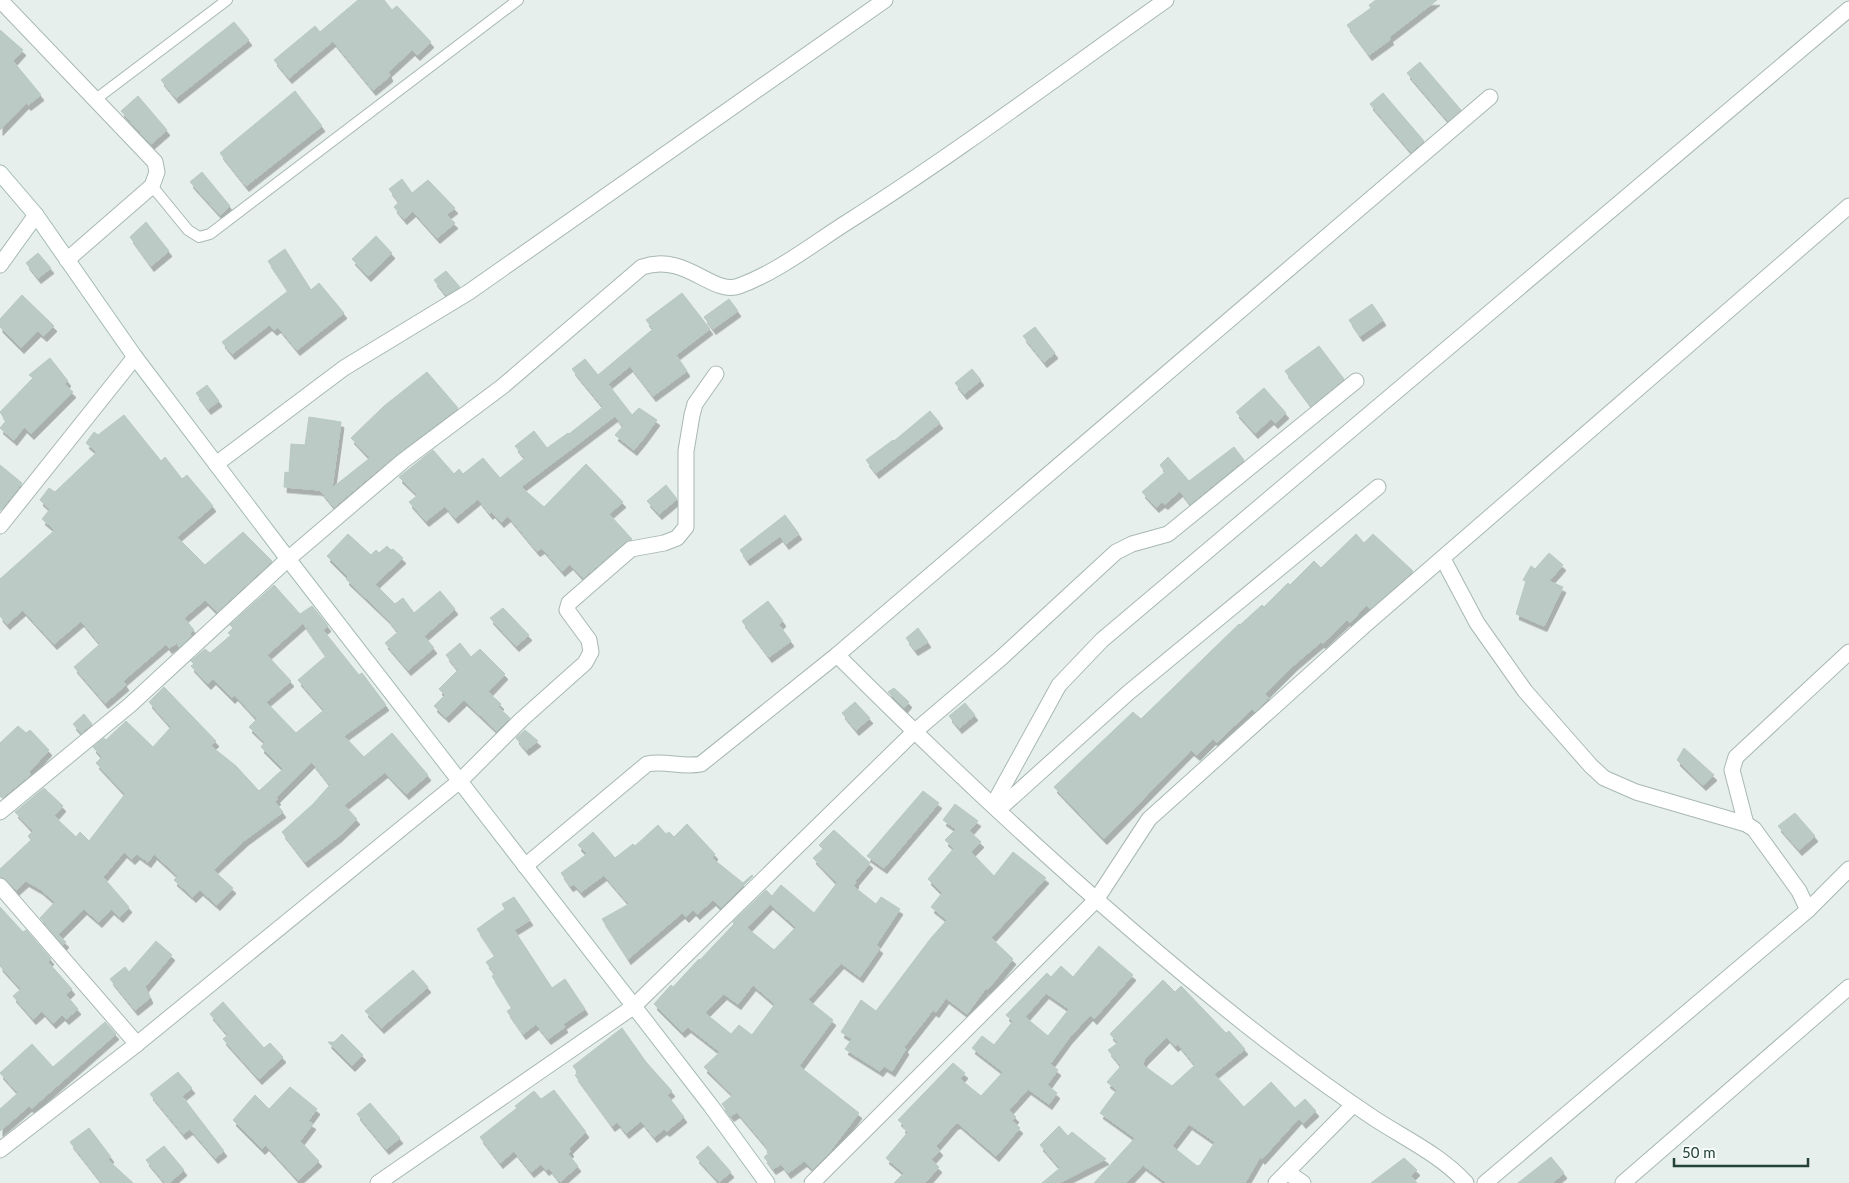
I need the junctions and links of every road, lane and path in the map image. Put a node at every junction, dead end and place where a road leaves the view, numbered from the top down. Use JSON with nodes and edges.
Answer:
{"nodes":[{"id":1,"x":0,"y":0,"type":"edge"},
{"id":2,"x":227,"y":0,"type":"edge"},
{"id":3,"x":518,"y":0,"type":"edge"},
{"id":4,"x":885,"y":0,"type":"edge"},
{"id":5,"x":1166,"y":0,"type":"edge"},
{"id":6,"x":1849,"y":9,"type":"edge"},
{"id":7,"x":1490,"y":98,"type":"dead end"},
{"id":8,"x":96,"y":99,"type":"junction"},
{"id":9,"x":0,"y":173,"type":"edge"},
{"id":10,"x":152,"y":186,"type":"junction"},
{"id":11,"x":1849,"y":206,"type":"edge"},
{"id":12,"x":36,"y":215,"type":"junction"},
{"id":13,"x":67,"y":260,"type":"junction"},
{"id":14,"x":0,"y":265,"type":"edge"},
{"id":15,"x":135,"y":356,"type":"junction"},
{"id":16,"x":716,"y":374,"type":"dead end"},
{"id":17,"x":1356,"y":381,"type":"dead end"},
{"id":18,"x":216,"y":464,"type":"junction"},
{"id":19,"x":1378,"y":487,"type":"dead end"},
{"id":20,"x":0,"y":526,"type":"edge"},
{"id":21,"x":288,"y":559,"type":"junction"},
{"id":22,"x":1443,"y":559,"type":"junction"},
{"id":23,"x":1849,"y":652,"type":"edge"},
{"id":24,"x":837,"y":655,"type":"junction"},
{"id":25,"x":914,"y":732,"type":"junction"},
{"id":26,"x":461,"y":780,"type":"junction"},
{"id":27,"x":995,"y":807,"type":"junction"},
{"id":28,"x":0,"y":812,"type":"edge"},
{"id":29,"x":1746,"y":824,"type":"junction"},
{"id":30,"x":526,"y":866,"type":"junction"},
{"id":31,"x":1849,"y":870,"type":"edge"},
{"id":32,"x":0,"y":886,"type":"edge"},
{"id":33,"x":1096,"y":900,"type":"junction"},
{"id":34,"x":1808,"y":910,"type":"junction"},
{"id":35,"x":1849,"y":987,"type":"edge"},
{"id":36,"x":633,"y":1007,"type":"junction"},
{"id":37,"x":136,"y":1044,"type":"junction"},
{"id":38,"x":1353,"y":1104,"type":"junction"},
{"id":39,"x":0,"y":1150,"type":"edge"},
{"id":40,"x":1287,"y":1172,"type":"junction"},
{"id":41,"x":378,"y":1183,"type":"edge"},
{"id":42,"x":767,"y":1183,"type":"edge"},
{"id":43,"x":812,"y":1183,"type":"edge"},
{"id":44,"x":1276,"y":1183,"type":"edge"},
{"id":45,"x":1303,"y":1183,"type":"edge"},
{"id":46,"x":1466,"y":1183,"type":"edge"},
{"id":47,"x":1485,"y":1183,"type":"edge"},
{"id":48,"x":1623,"y":1183,"type":"edge"}],
"edges":[{"from":1,"to":8,"type":"street"},
{"from":2,"to":8,"type":"lane"},
{"from":3,"to":10,"type":"lane"},
{"from":4,"to":18,"type":"street"},
{"from":5,"to":21,"type":"street"},
{"from":6,"to":27,"type":"street"},
{"from":7,"to":24,"type":"street"},
{"from":8,"to":10,"type":"street"},
{"from":9,"to":12,"type":"street"},
{"from":10,"to":13,"type":"street"},
{"from":11,"to":22,"type":"street"},
{"from":12,"to":13,"type":"street"},
{"from":12,"to":14,"type":"street"},
{"from":13,"to":15,"type":"street"},
{"from":15,"to":18,"type":"street"},
{"from":15,"to":20,"type":"street"},
{"from":16,"to":26,"type":"street"},
{"from":17,"to":25,"type":"street"},
{"from":18,"to":21,"type":"street"},
{"from":19,"to":27,"type":"street"},
{"from":21,"to":26,"type":"street"},
{"from":21,"to":28,"type":"street"},
{"from":22,"to":29,"type":"street"},
{"from":22,"to":33,"type":"street"},
{"from":23,"to":29,"type":"street"},
{"from":24,"to":25,"type":"street"},
{"from":24,"to":30,"type":"street"},
{"from":25,"to":27,"type":"street"},
{"from":25,"to":36,"type":"street"},
{"from":26,"to":30,"type":"street"},
{"from":26,"to":37,"type":"street"},
{"from":27,"to":33,"type":"street"},
{"from":29,"to":34,"type":"street"},
{"from":30,"to":36,"type":"street"},
{"from":31,"to":34,"type":"street"},
{"from":32,"to":37,"type":"street"},
{"from":33,"to":38,"type":"street"},
{"from":33,"to":43,"type":"street"},
{"from":34,"to":47,"type":"street"},
{"from":35,"to":48,"type":"street"},
{"from":36,"to":41,"type":"street"},
{"from":36,"to":42,"type":"street"},
{"from":37,"to":39,"type":"street"},
{"from":38,"to":40,"type":"street"},
{"from":38,"to":46,"type":"street"},
{"from":40,"to":44,"type":"street"},
{"from":40,"to":45,"type":"street"}]}
